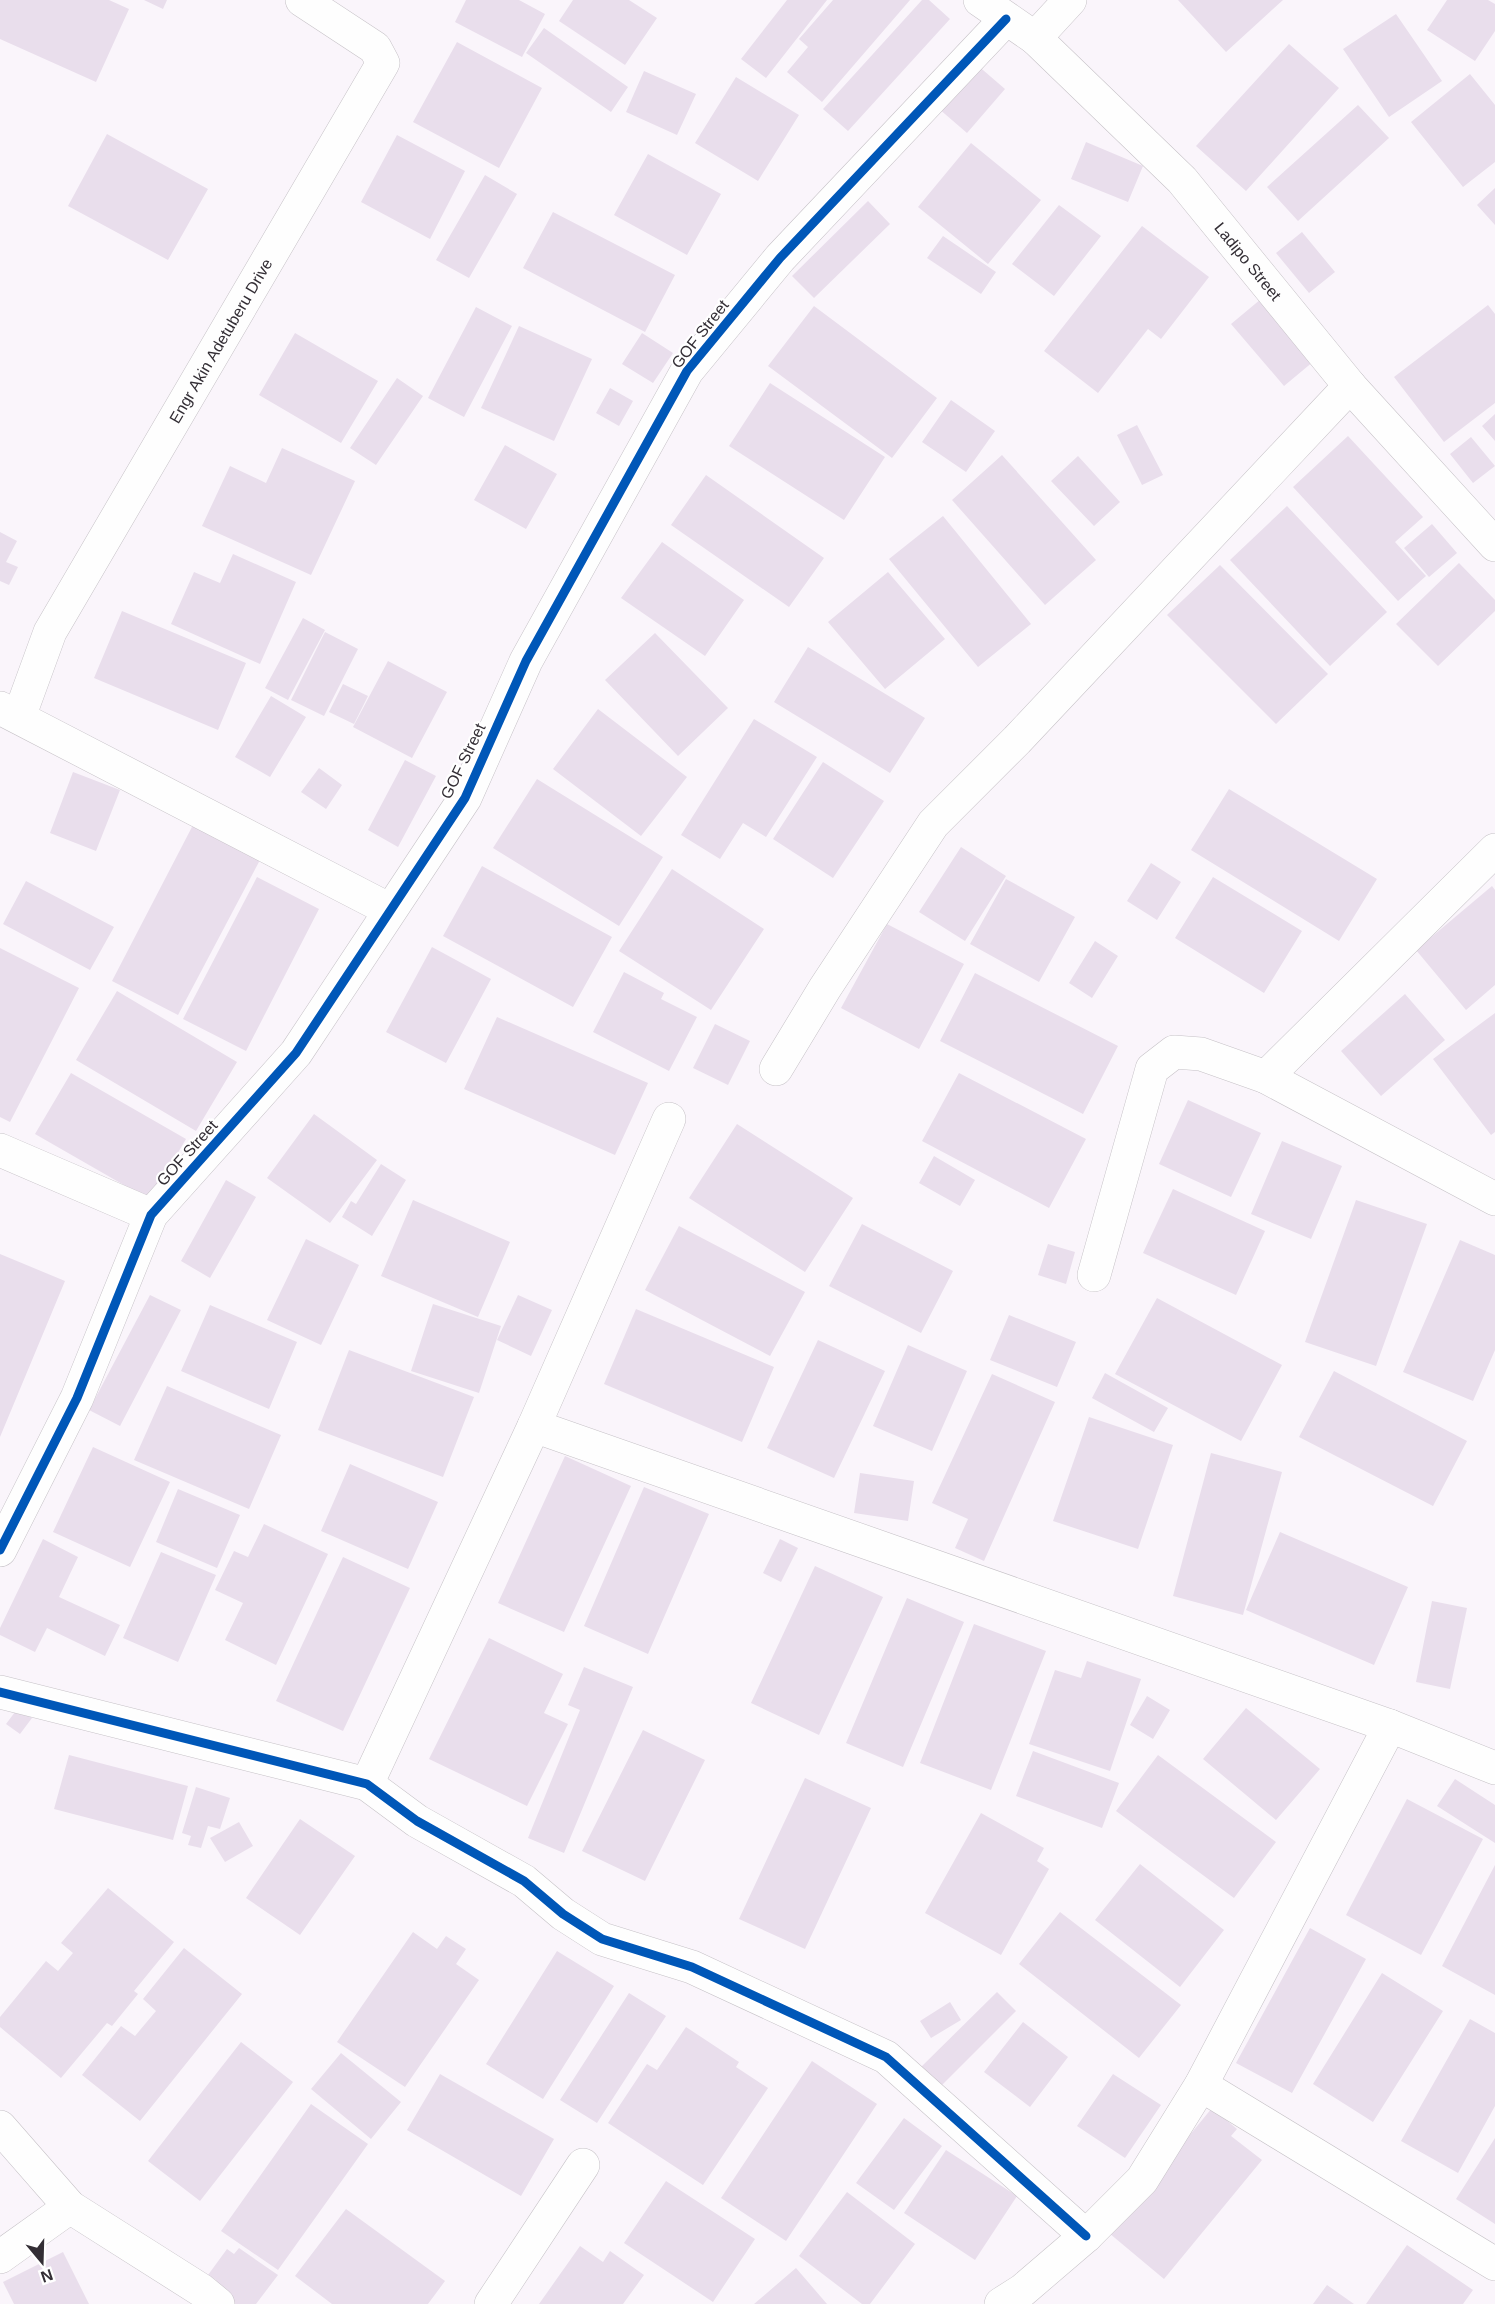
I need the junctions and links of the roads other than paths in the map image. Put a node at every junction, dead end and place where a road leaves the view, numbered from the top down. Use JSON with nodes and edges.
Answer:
{"nodes":[{"id":1,"x":302,"y":0,"type":"edge"},
{"id":2,"x":980,"y":0,"type":"edge"},
{"id":3,"x":1070,"y":0,"type":"edge"},
{"id":4,"x":1006,"y":19,"type":"junction"},
{"id":5,"x":1035,"y":38,"type":"junction"},
{"id":6,"x":1350,"y":386,"type":"junction"},
{"id":7,"x":1495,"y":545,"type":"edge"},
{"id":8,"x":9,"y":713,"type":"edge"},
{"id":9,"x":1495,"y":850,"type":"edge"},
{"id":10,"x":390,"y":909,"type":"junction"},
{"id":11,"x":776,"y":1069,"type":"dead end"},
{"id":12,"x":1266,"y":1077,"type":"junction"},
{"id":13,"x":669,"y":1119,"type":"dead end"},
{"id":14,"x":0,"y":1150,"type":"edge"},
{"id":15,"x":1495,"y":1199,"type":"edge"},
{"id":16,"x":151,"y":1215,"type":"junction"},
{"id":17,"x":1094,"y":1275,"type":"dead end"},
{"id":18,"x":534,"y":1426,"type":"junction"},
{"id":19,"x":0,"y":1550,"type":"edge"},
{"id":20,"x":0,"y":1692,"type":"edge"},
{"id":21,"x":1390,"y":1726,"type":"junction"},
{"id":22,"x":1495,"y":1768,"type":"edge"},
{"id":23,"x":367,"y":1784,"type":"junction"},
{"id":24,"x":1201,"y":2085,"type":"junction"},
{"id":25,"x":0,"y":2127,"type":"edge"},
{"id":26,"x":584,"y":2165,"type":"dead end"},
{"id":27,"x":70,"y":2207,"type":"junction"},
{"id":28,"x":1086,"y":2236,"type":"junction"},
{"id":29,"x":0,"y":2257,"type":"edge"},
{"id":30,"x":1495,"y":2264,"type":"edge"},
{"id":31,"x":218,"y":2304,"type":"edge"},
{"id":32,"x":491,"y":2304,"type":"edge"},
{"id":33,"x":1001,"y":2304,"type":"edge"}],
"edges":[{"from":1,"to":8,"type":"street","name":"Engr Akin Adetuberu Drive"},
{"from":2,"to":4,"type":"street","name":"Ladipo Street"},
{"from":3,"to":5,"type":"street"},
{"from":4,"to":5,"type":"street","name":"Ladipo Street"},
{"from":4,"to":10,"type":"street","name":"GOF Street"},
{"from":5,"to":6,"type":"street","name":"Ladipo Street"},
{"from":6,"to":7,"type":"street","name":"Ladipo Street"},
{"from":6,"to":11,"type":"street"},
{"from":8,"to":10,"type":"street"},
{"from":9,"to":12,"type":"street"},
{"from":10,"to":16,"type":"street","name":"GOF Street"},
{"from":12,"to":15,"type":"street"},
{"from":12,"to":17,"type":"street"},
{"from":13,"to":18,"type":"street"},
{"from":14,"to":16,"type":"street"},
{"from":16,"to":19,"type":"street","name":"GOF Street"},
{"from":18,"to":21,"type":"street"},
{"from":18,"to":23,"type":"street"},
{"from":20,"to":23,"type":"street"},
{"from":21,"to":22,"type":"street"},
{"from":21,"to":24,"type":"street"},
{"from":23,"to":28,"type":"street"},
{"from":24,"to":28,"type":"street"},
{"from":24,"to":30,"type":"street"},
{"from":25,"to":27,"type":"street"},
{"from":26,"to":32,"type":"street"},
{"from":27,"to":29,"type":"street"},
{"from":27,"to":31,"type":"street"},
{"from":28,"to":33,"type":"street"}]}
